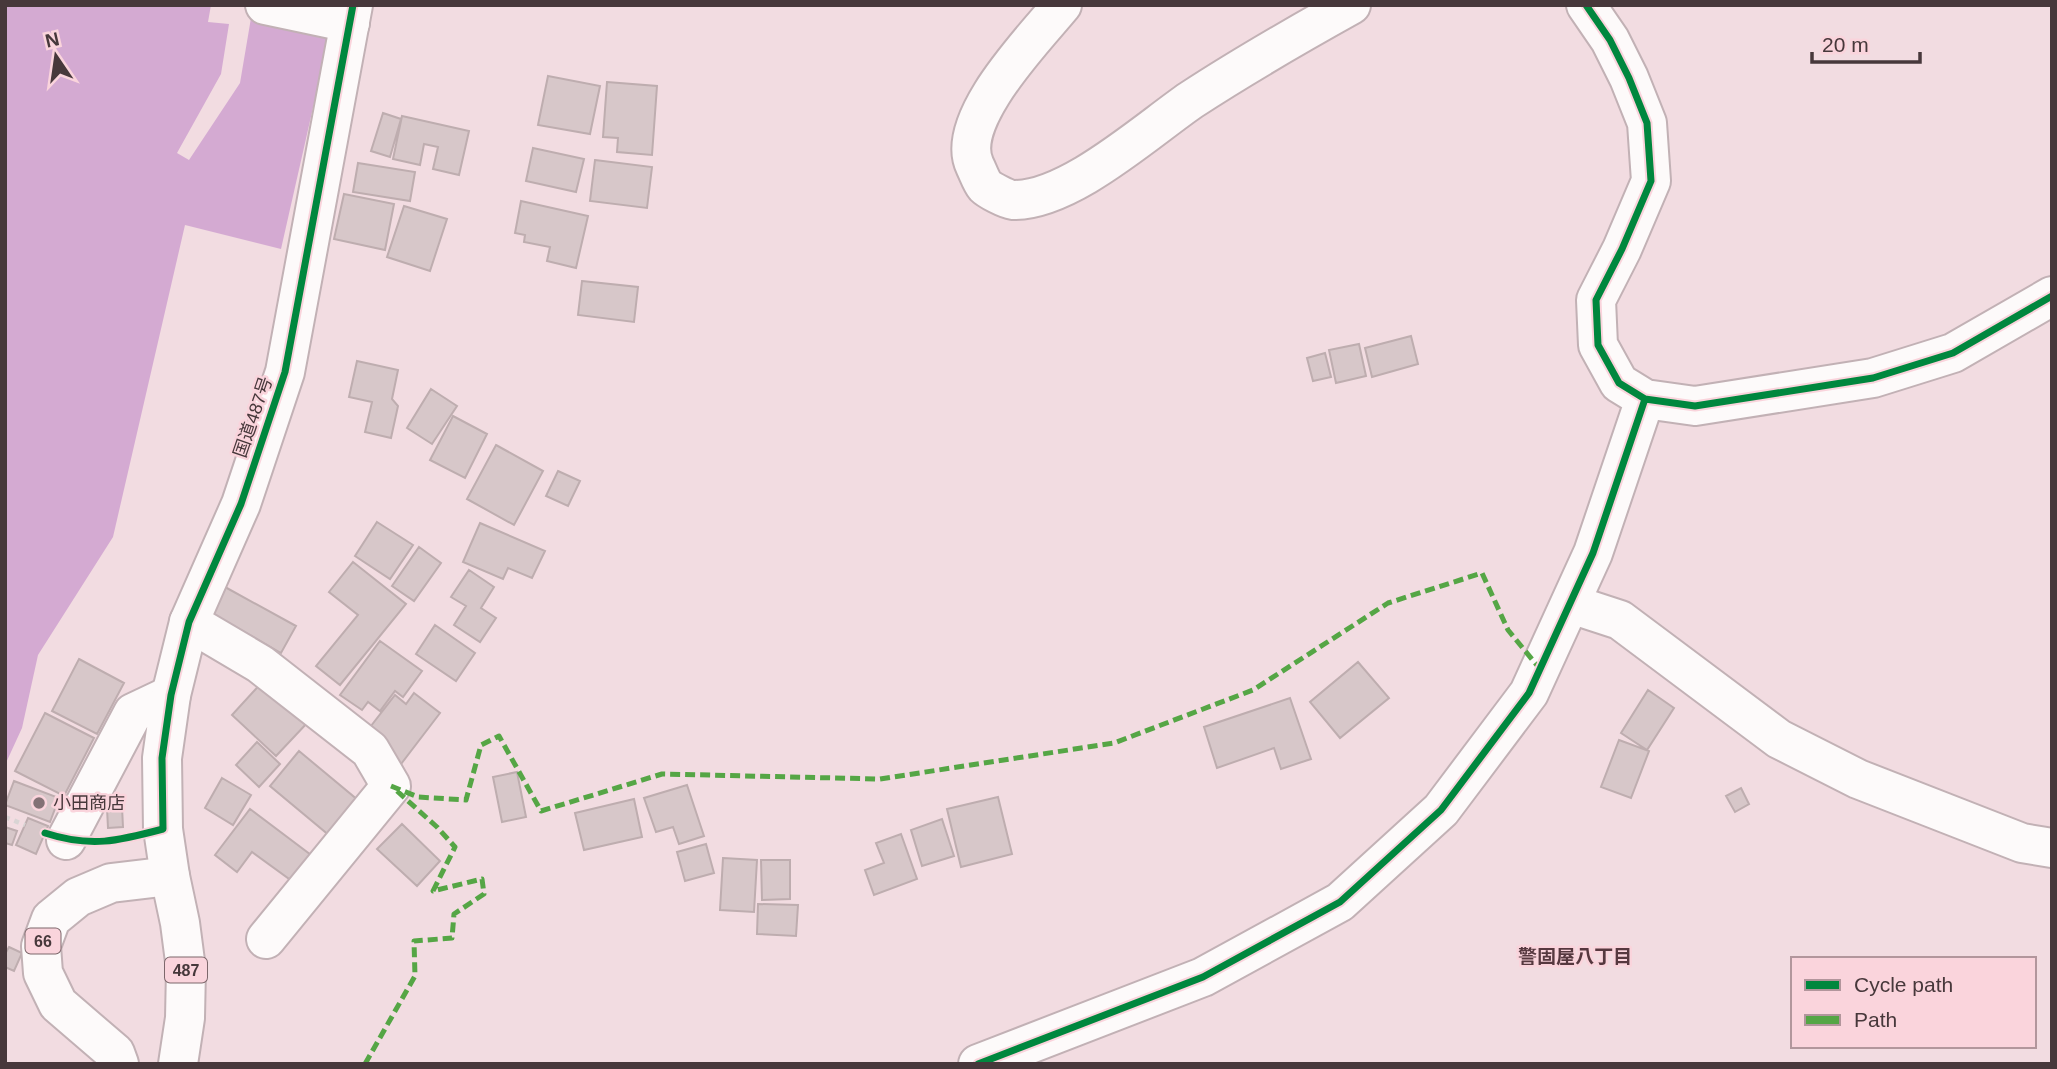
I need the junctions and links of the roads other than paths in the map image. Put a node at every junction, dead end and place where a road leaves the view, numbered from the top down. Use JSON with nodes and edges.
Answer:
{"nodes":[{"id":1,"x":265,"y":5,"type":"edge"},
{"id":2,"x":1062,"y":5,"type":"edge"},
{"id":3,"x":1351,"y":5,"type":"edge"},
{"id":4,"x":1586,"y":5,"type":"edge"},
{"id":5,"x":352,"y":14,"type":"edge"},
{"id":6,"x":2052,"y":296,"type":"edge"},
{"id":7,"x":1645,"y":399,"type":"junction"},
{"id":8,"x":1571,"y":604,"type":"junction"},
{"id":9,"x":189,"y":622,"type":"junction"},
{"id":10,"x":171,"y":695,"type":"junction"},
{"id":11,"x":66,"y":840,"type":"dead end"},
{"id":12,"x":2052,"y":848,"type":"edge"},
{"id":13,"x":170,"y":876,"type":"junction"},
{"id":14,"x":266,"y":939,"type":"dead end"},
{"id":15,"x":119,"y":1064,"type":"edge"},
{"id":16,"x":178,"y":1064,"type":"edge"},
{"id":17,"x":978,"y":1064,"type":"edge"}],
"edges":[{"from":1,"to":5,"type":"main road"},
{"from":2,"to":3,"type":"main road"},
{"from":4,"to":7,"type":"main road"},
{"from":5,"to":9,"type":"main road","name":"国道487号","number":"487"},
{"from":6,"to":7,"type":"main road"},
{"from":7,"to":8,"type":"main road"},
{"from":8,"to":12,"type":"main road"},
{"from":8,"to":17,"type":"main road"},
{"from":9,"to":10,"type":"main road","name":"国道487号","number":"487"},
{"from":9,"to":14,"type":"main road"},
{"from":10,"to":11,"type":"main road"},
{"from":10,"to":13,"type":"main road","name":"国道487号","number":"487"},
{"from":13,"to":15,"type":"main road","number":"66"},
{"from":13,"to":16,"type":"main road","name":"国道487号","number":"487"}]}
